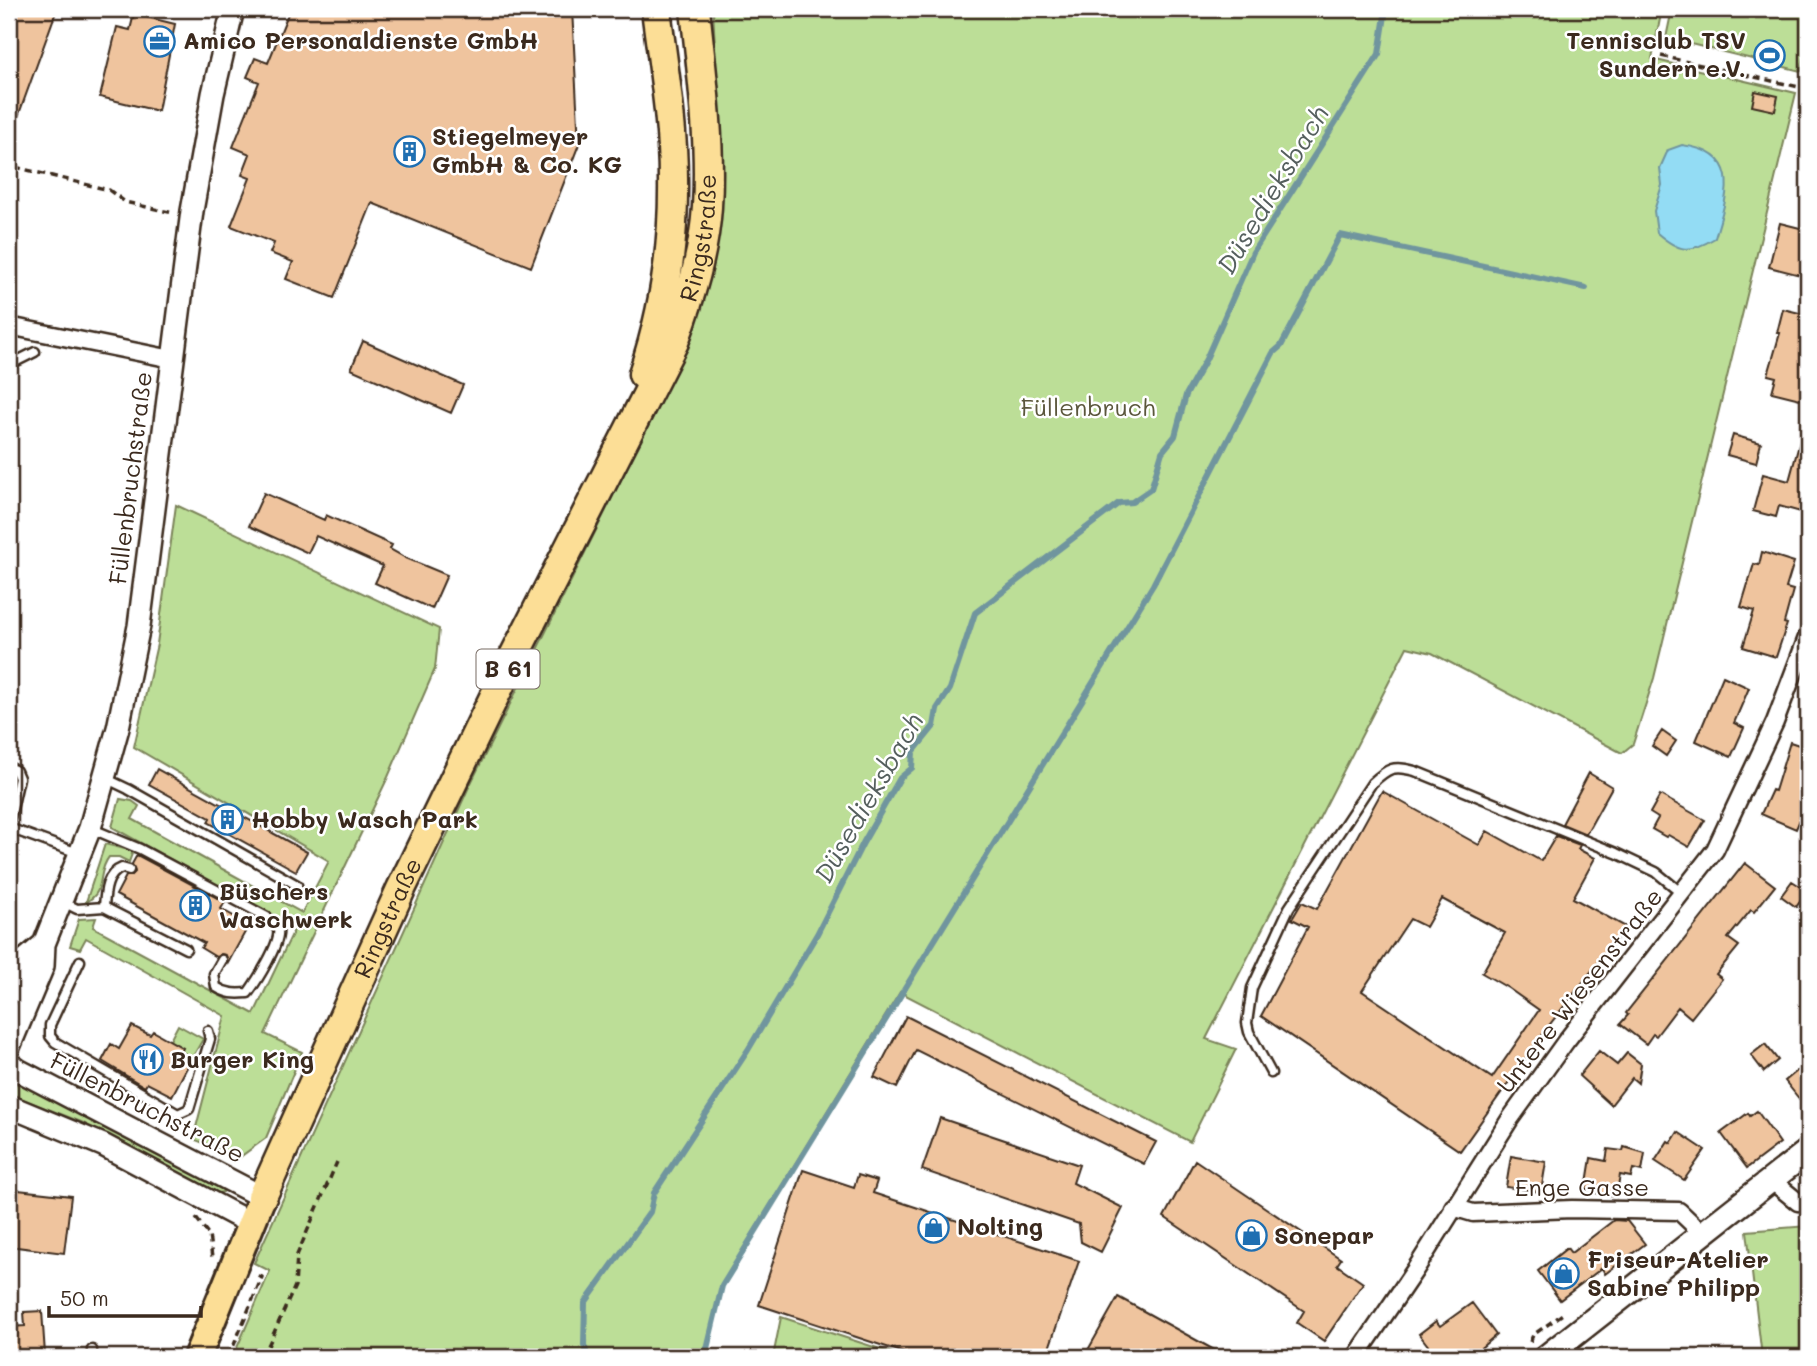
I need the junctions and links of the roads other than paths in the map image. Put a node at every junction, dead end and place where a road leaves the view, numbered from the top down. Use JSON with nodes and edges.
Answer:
{"nodes":[{"id":1,"x":233,"y":9,"type":"edge"},
{"id":2,"x":656,"y":9,"type":"edge"},
{"id":3,"x":695,"y":9,"type":"edge"},
{"id":4,"x":9,"y":326,"type":"edge"},
{"id":5,"x":35,"y":352,"type":"dead end"},
{"id":6,"x":172,"y":359,"type":"junction"},
{"id":7,"x":9,"y":365,"type":"edge"},
{"id":8,"x":618,"y":450,"type":"junction"},
{"id":9,"x":1808,"y":635,"type":"edge"},
{"id":10,"x":9,"y":767,"type":"edge"},
{"id":11,"x":105,"y":778,"type":"junction"},
{"id":12,"x":9,"y":826,"type":"edge"},
{"id":13,"x":90,"y":828,"type":"junction"},
{"id":14,"x":80,"y":855,"type":"junction"},
{"id":15,"x":129,"y":870,"type":"dead end"},
{"id":16,"x":297,"y":885,"type":"dead end"},
{"id":17,"x":1683,"y":894,"type":"junction"},
{"id":18,"x":61,"y":901,"type":"junction"},
{"id":19,"x":104,"y":907,"type":"junction"},
{"id":20,"x":44,"y":944,"type":"junction"},
{"id":21,"x":186,"y":949,"type":"dead end"},
{"id":22,"x":222,"y":960,"type":"dead end"},
{"id":23,"x":79,"y":961,"type":"dead end"},
{"id":24,"x":9,"y":994,"type":"edge"},
{"id":25,"x":208,"y":1031,"type":"dead end"},
{"id":26,"x":9,"y":1047,"type":"edge"},
{"id":27,"x":9,"y":1063,"type":"edge"},
{"id":28,"x":1271,"y":1073,"type":"dead end"},
{"id":29,"x":9,"y":1106,"type":"edge"},
{"id":30,"x":1808,"y":1151,"type":"edge"},
{"id":31,"x":1771,"y":1180,"type":"junction"},
{"id":32,"x":262,"y":1197,"type":"junction"},
{"id":33,"x":1808,"y":1203,"type":"edge"},
{"id":34,"x":1453,"y":1207,"type":"junction"},
{"id":35,"x":251,"y":1224,"type":"junction"},
{"id":36,"x":1703,"y":1234,"type":"junction"},
{"id":37,"x":197,"y":1357,"type":"edge"},
{"id":38,"x":1356,"y":1357,"type":"edge"},
{"id":39,"x":1546,"y":1357,"type":"edge"}],
"edges":[{"from":1,"to":6,"type":"street","name":"Füllenbruchstraße"},
{"from":2,"to":8,"type":"highway","name":"Ringstraße","number":"B 61"},
{"from":3,"to":8,"type":"highway","name":"Ringstraße","number":"B 61"},
{"from":4,"to":6,"type":"street"},
{"from":5,"to":7,"type":"lane"},
{"from":6,"to":11,"type":"street","name":"Füllenbruchstraße"},
{"from":8,"to":32,"type":"highway","name":"Ringstraße","number":"B 61"},
{"from":9,"to":17,"type":"street","name":"Untere Wiesenstraße"},
{"from":10,"to":12,"type":"lane"},
{"from":11,"to":13,"type":"street","name":"Füllenbruchstraße"},
{"from":11,"to":16,"type":"lane"},
{"from":12,"to":14,"type":"lane"},
{"from":13,"to":14,"type":"street","name":"Füllenbruchstraße"},
{"from":13,"to":22,"type":"lane"},
{"from":14,"to":18,"type":"street","name":"Füllenbruchstraße"},
{"from":15,"to":19,"type":"lane"},
{"from":17,"to":28,"type":"lane"},
{"from":17,"to":34,"type":"street","name":"Untere Wiesenstraße"},
{"from":18,"to":19,"type":"lane"},
{"from":18,"to":20,"type":"street","name":"Füllenbruchstraße"},
{"from":19,"to":21,"type":"lane"},
{"from":20,"to":24,"type":"street","name":"Füllenbruchstraße"},
{"from":20,"to":26,"type":"street","name":"Füllenbruchstraße"},
{"from":23,"to":25,"type":"lane"},
{"from":27,"to":32,"type":"street","name":"Füllenbruchstraße"},
{"from":29,"to":35,"type":"street"},
{"from":30,"to":31,"type":"main road"},
{"from":31,"to":33,"type":"street"},
{"from":31,"to":36,"type":"main road"},
{"from":32,"to":35,"type":"main road","name":"Ringstraße","number":"B 61"},
{"from":34,"to":36,"type":"street","name":"Enge Gasse"},
{"from":34,"to":38,"type":"street","name":"Untere Wiesenstraße"},
{"from":35,"to":37,"type":"main road","name":"Ringstraße","number":"B 61"},
{"from":36,"to":39,"type":"main road"}]}
